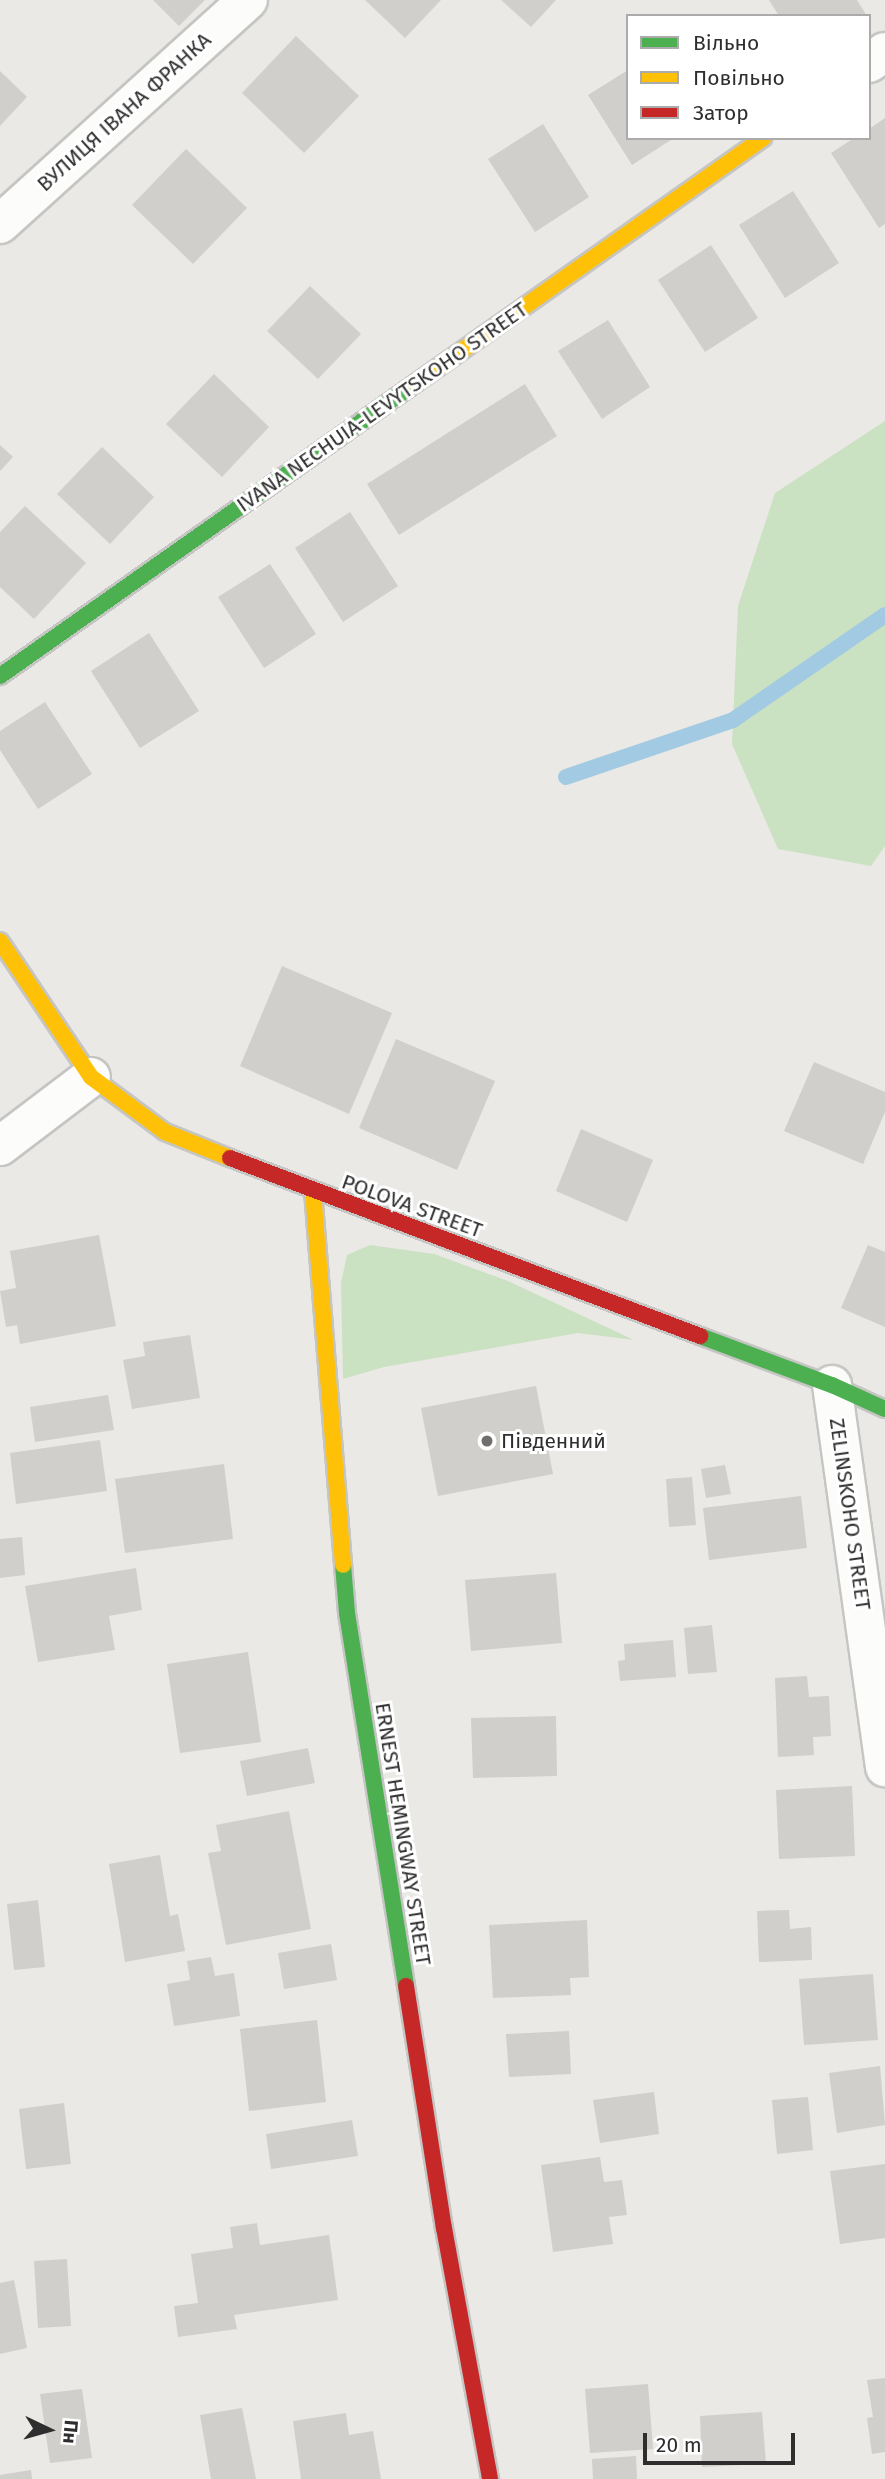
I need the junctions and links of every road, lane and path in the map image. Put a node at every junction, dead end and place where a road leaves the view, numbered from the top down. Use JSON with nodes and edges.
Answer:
{"nodes":[{"id":1,"x":248,"y":0,"type":"edge"},
{"id":2,"x":760,"y":140,"type":"edge"},
{"id":3,"x":0,"y":224,"type":"edge"},
{"id":4,"x":0,"y":676,"type":"edge"},
{"id":5,"x":0,"y":941,"type":"edge"},
{"id":6,"x":91,"y":1077,"type":"junction"},
{"id":7,"x":0,"y":1146,"type":"edge"},
{"id":8,"x":313,"y":1191,"type":"junction"},
{"id":9,"x":832,"y":1385,"type":"junction"},
{"id":10,"x":885,"y":1409,"type":"edge"},
{"id":11,"x":885,"y":1767,"type":"edge"},
{"id":12,"x":490,"y":2479,"type":"edge"}],
"edges":[{"from":1,"to":3,"type":"street","name":"ВУЛИЦЯ ІВАНА ФРАНКА"},
{"from":2,"to":4,"type":"street","name":"IVANA NECHUIA-LEVYTSKOHO STREET"},
{"from":5,"to":6,"type":"street","name":"POLOVA STREET"},
{"from":6,"to":7,"type":"street"},
{"from":6,"to":8,"type":"street","name":"POLOVA STREET"},
{"from":8,"to":9,"type":"street","name":"POLOVA STREET"},
{"from":8,"to":12,"type":"street","name":"ERNEST HEMINGWAY STREET"},
{"from":9,"to":10,"type":"street","name":"POLOVA STREET"},
{"from":9,"to":11,"type":"street","name":"ZELINSKOHO STREET"}]}
